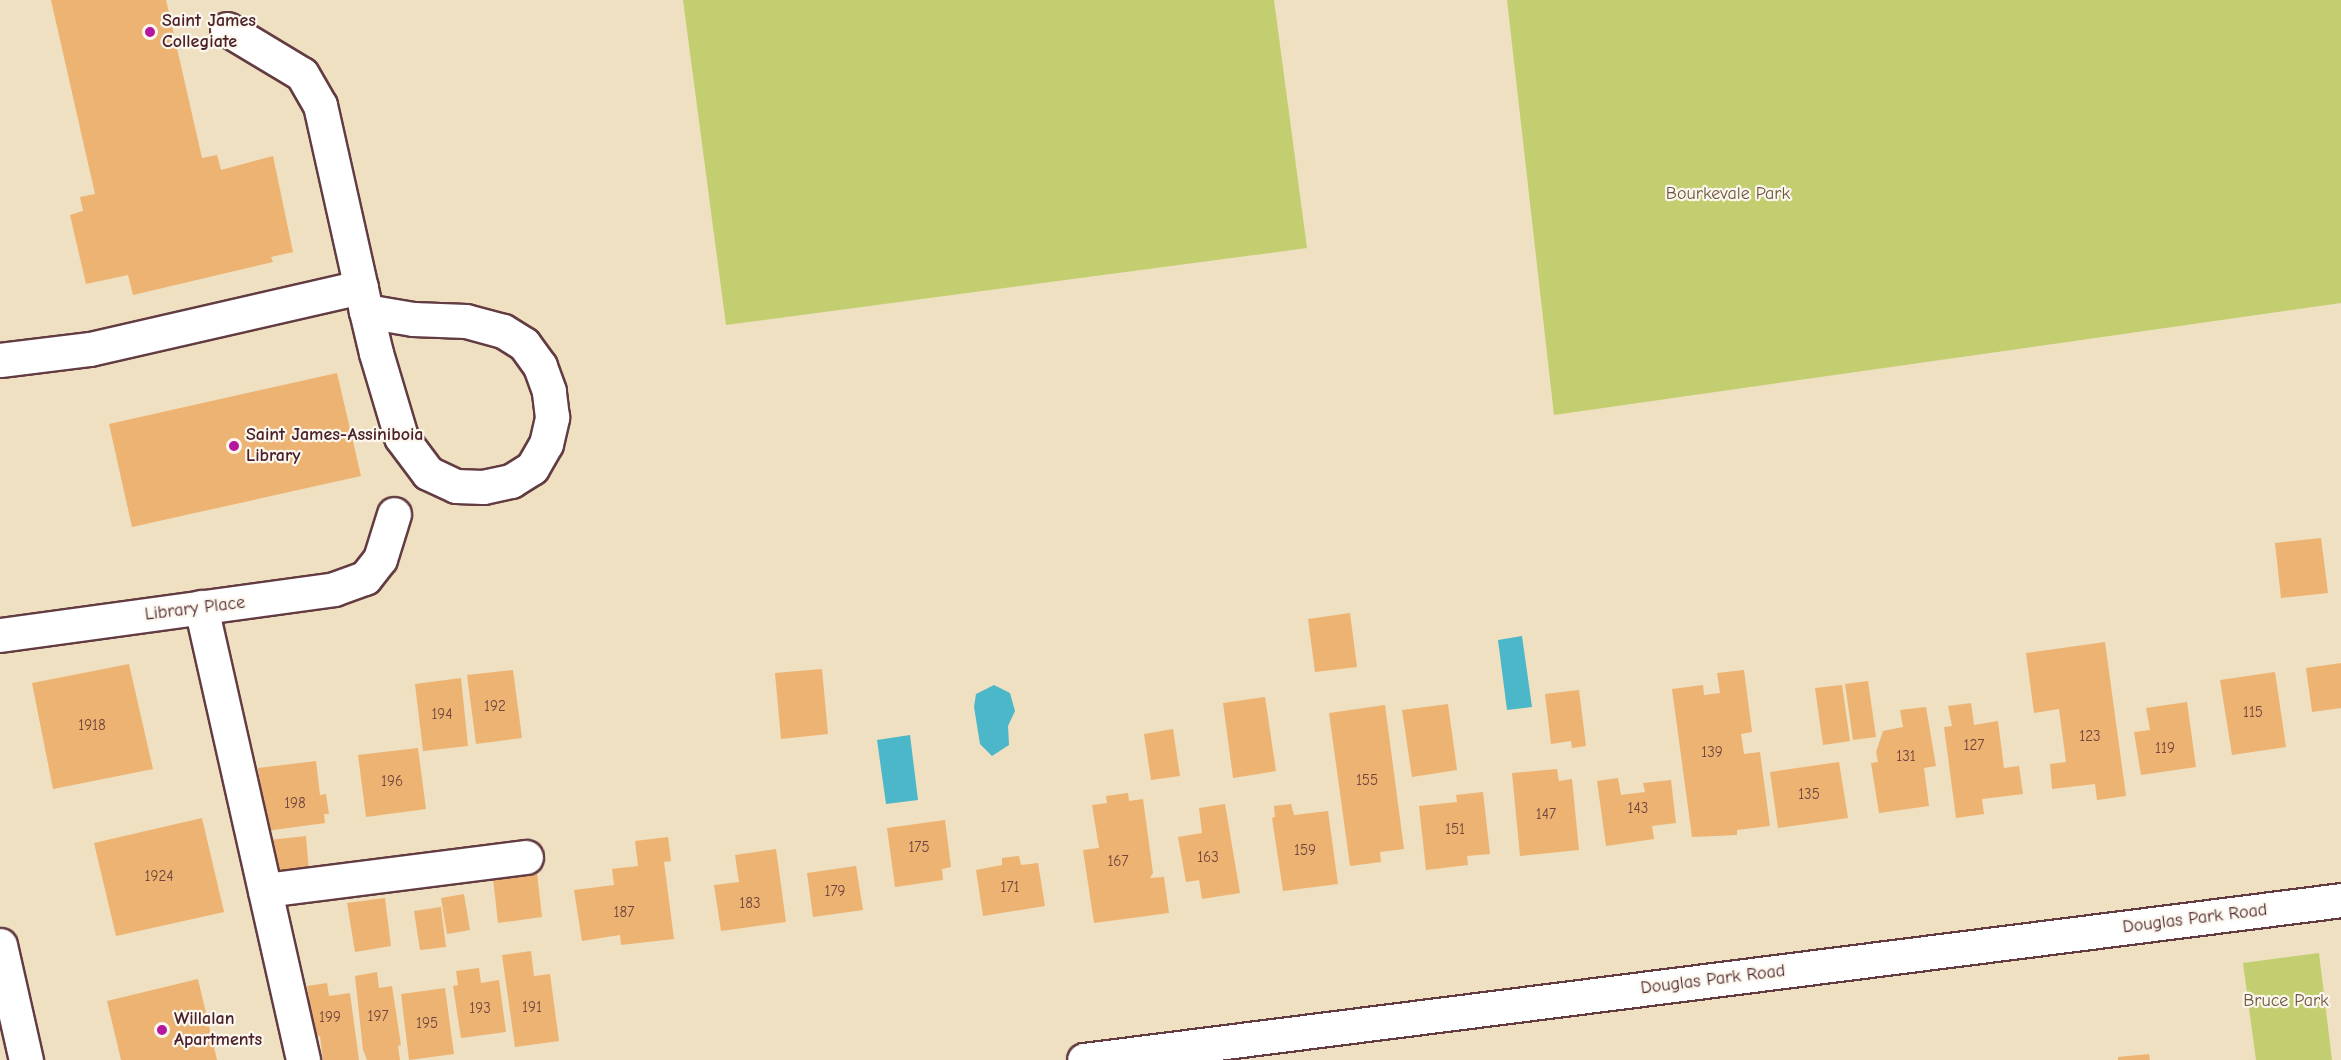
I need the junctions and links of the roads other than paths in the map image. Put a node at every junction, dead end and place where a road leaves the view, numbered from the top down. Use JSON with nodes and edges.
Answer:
{"nodes":[{"id":1,"x":227,"y":29,"type":"dead end"},
{"id":2,"x":364,"y":299,"type":"junction"},
{"id":3,"x":0,"y":360,"type":"edge"},
{"id":4,"x":394,"y":514,"type":"dead end"},
{"id":5,"x":201,"y":608,"type":"junction"},
{"id":6,"x":0,"y":635,"type":"edge"},
{"id":7,"x":526,"y":857,"type":"dead end"},
{"id":8,"x":265,"y":890,"type":"junction"},
{"id":9,"x":2341,"y":900,"type":"edge"},
{"id":10,"x":0,"y":945,"type":"edge"},
{"id":11,"x":26,"y":1060,"type":"edge"},
{"id":12,"x":303,"y":1060,"type":"edge"},
{"id":13,"x":1084,"y":1060,"type":"edge"}],
"edges":[{"from":1,"to":2,"type":"main road"},
{"from":2,"to":2,"type":"main road"},
{"from":2,"to":3,"type":"main road"},
{"from":4,"to":5,"type":"main road","name":"Library Place"},
{"from":5,"to":6,"type":"main road","name":"Library Place"},
{"from":5,"to":8,"type":"main road"},
{"from":7,"to":8,"type":"main road"},
{"from":8,"to":12,"type":"main road"},
{"from":9,"to":13,"type":"main road","name":"Douglas Park Road"},
{"from":10,"to":11,"type":"main road"}]}
